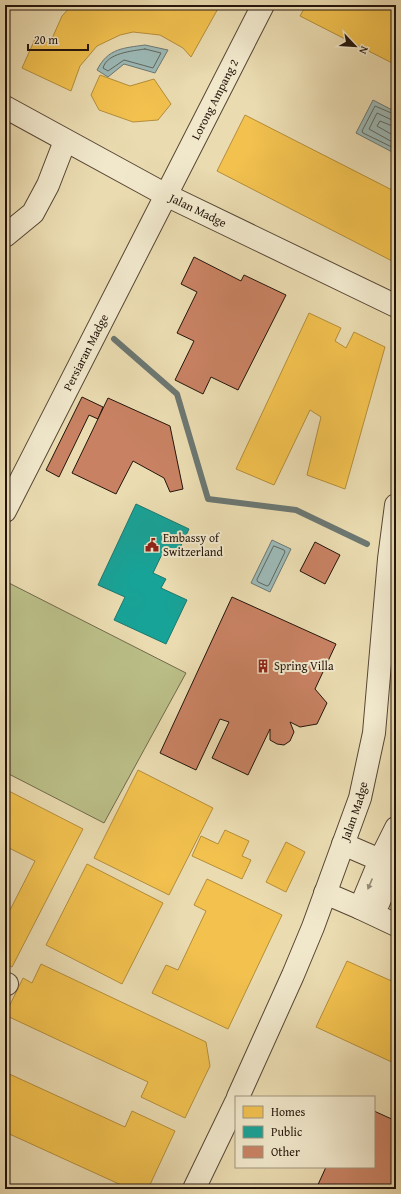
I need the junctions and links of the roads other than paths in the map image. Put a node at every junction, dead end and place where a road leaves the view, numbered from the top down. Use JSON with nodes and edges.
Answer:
{"nodes":[{"id":1,"x":263,"y":5,"type":"edge"},
{"id":2,"x":5,"y":107,"type":"edge"},
{"id":3,"x":65,"y":141,"type":"junction"},
{"id":4,"x":166,"y":195,"type":"junction"},
{"id":5,"x":5,"y":236,"type":"edge"},
{"id":6,"x":396,"y":306,"type":"edge"},
{"id":7,"x":396,"y":505,"type":"edge"},
{"id":8,"x":5,"y":511,"type":"edge"},
{"id":9,"x":396,"y":828,"type":"edge"},
{"id":10,"x":343,"y":844,"type":"junction"},
{"id":11,"x":380,"y":860,"type":"junction"},
{"id":12,"x":325,"y":892,"type":"junction"},
{"id":13,"x":367,"y":911,"type":"junction"},
{"id":14,"x":396,"y":925,"type":"edge"},
{"id":15,"x":238,"y":1096,"type":"edge"},
{"id":16,"x":235,"y":1104,"type":"edge"},
{"id":17,"x":194,"y":1189,"type":"edge"}],
"edges":[{"from":1,"to":4,"type":"street","name":"Lorong Ampang 2"},
{"from":2,"to":3,"type":"street","name":"Jalan Madge"},
{"from":3,"to":4,"type":"street","name":"Jalan Madge"},
{"from":3,"to":5,"type":"street"},
{"from":4,"to":6,"type":"street","name":"Jalan Madge"},
{"from":4,"to":8,"type":"street","name":"Persiaran Madge"},
{"from":7,"to":10,"type":"street","name":"Jalan Madge"},
{"from":9,"to":11,"type":"street"},
{"from":10,"to":11,"type":"street"},
{"from":10,"to":12,"type":"street","name":"Jalan Madge"},
{"from":11,"to":13,"type":"street","one_way":true},
{"from":12,"to":13,"type":"street"},
{"from":12,"to":15,"type":"street","name":"Jalan Madge"},
{"from":13,"to":14,"type":"street"},
{"from":16,"to":17,"type":"street"}]}
